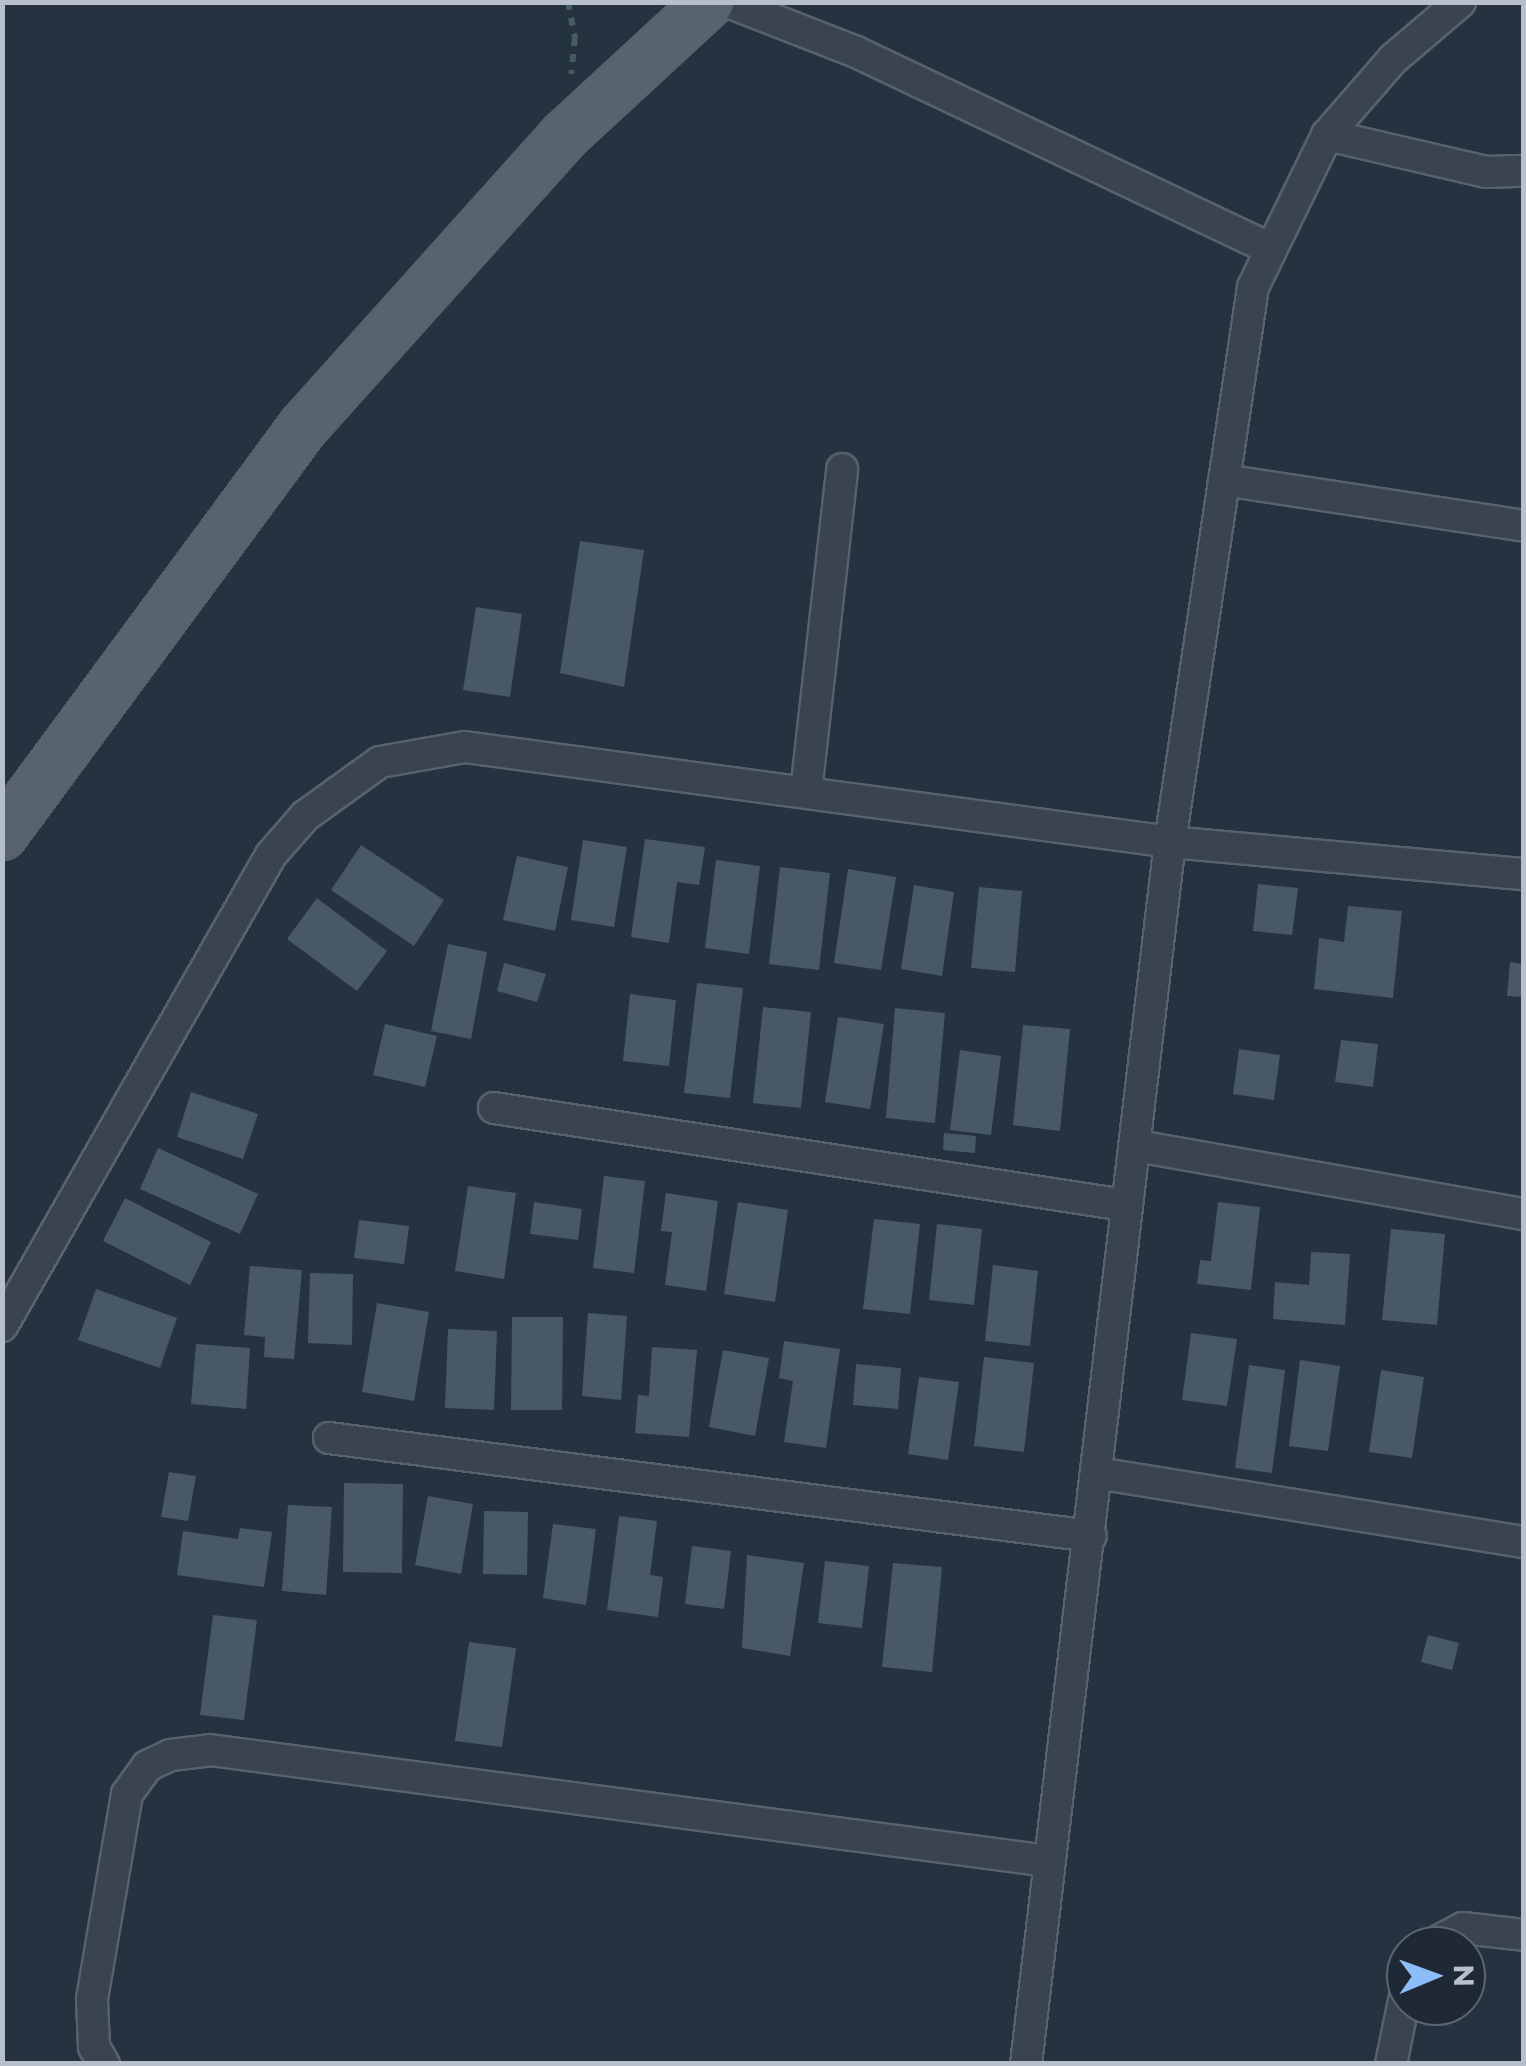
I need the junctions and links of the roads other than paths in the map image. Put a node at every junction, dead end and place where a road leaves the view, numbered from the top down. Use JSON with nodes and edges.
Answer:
{"nodes":[{"id":1,"x":709,"y":2,"type":"edge"},
{"id":2,"x":728,"y":2,"type":"edge"},
{"id":3,"x":1460,"y":2,"type":"edge"},
{"id":4,"x":1327,"y":135,"type":"junction"},
{"id":5,"x":1524,"y":171,"type":"edge"},
{"id":6,"x":1270,"y":248,"type":"junction"},
{"id":7,"x":842,"y":469,"type":"dead end"},
{"id":8,"x":1224,"y":480,"type":"junction"},
{"id":9,"x":1524,"y":526,"type":"edge"},
{"id":10,"x":806,"y":792,"type":"junction"},
{"id":11,"x":2,"y":835,"type":"edge"},
{"id":12,"x":1170,"y":842,"type":"junction"},
{"id":13,"x":1524,"y":874,"type":"edge"},
{"id":14,"x":494,"y":1108,"type":"dead end"},
{"id":15,"x":1137,"y":1146,"type":"junction"},
{"id":16,"x":1124,"y":1205,"type":"junction"},
{"id":17,"x":1524,"y":1214,"type":"edge"},
{"id":18,"x":2,"y":1326,"type":"edge"},
{"id":19,"x":330,"y":1438,"type":"dead end"},
{"id":20,"x":1097,"y":1473,"type":"junction"},
{"id":21,"x":1091,"y":1536,"type":"junction"},
{"id":22,"x":1524,"y":1542,"type":"edge"},
{"id":23,"x":1048,"y":1861,"type":"junction"},
{"id":24,"x":1486,"y":1931,"type":"edge"},
{"id":25,"x":1524,"y":1935,"type":"edge"},
{"id":26,"x":1399,"y":2026,"type":"edge"},
{"id":27,"x":104,"y":2064,"type":"edge"},
{"id":28,"x":1026,"y":2064,"type":"edge"},
{"id":29,"x":1391,"y":2064,"type":"edge"}],
"edges":[{"from":1,"to":11,"type":"main road"},
{"from":2,"to":6,"type":"street"},
{"from":3,"to":4,"type":"street"},
{"from":4,"to":5,"type":"street"},
{"from":4,"to":6,"type":"street"},
{"from":6,"to":8,"type":"street"},
{"from":7,"to":10,"type":"street"},
{"from":8,"to":9,"type":"street"},
{"from":8,"to":12,"type":"street"},
{"from":10,"to":12,"type":"street"},
{"from":10,"to":18,"type":"street"},
{"from":12,"to":13,"type":"street"},
{"from":12,"to":15,"type":"street"},
{"from":14,"to":16,"type":"street"},
{"from":15,"to":16,"type":"street"},
{"from":15,"to":17,"type":"street"},
{"from":16,"to":20,"type":"street"},
{"from":19,"to":21,"type":"street"},
{"from":20,"to":21,"type":"street"},
{"from":20,"to":22,"type":"street"},
{"from":21,"to":23,"type":"street"},
{"from":23,"to":27,"type":"street"},
{"from":23,"to":28,"type":"street"},
{"from":24,"to":25,"type":"street"},
{"from":26,"to":29,"type":"street"}]}
